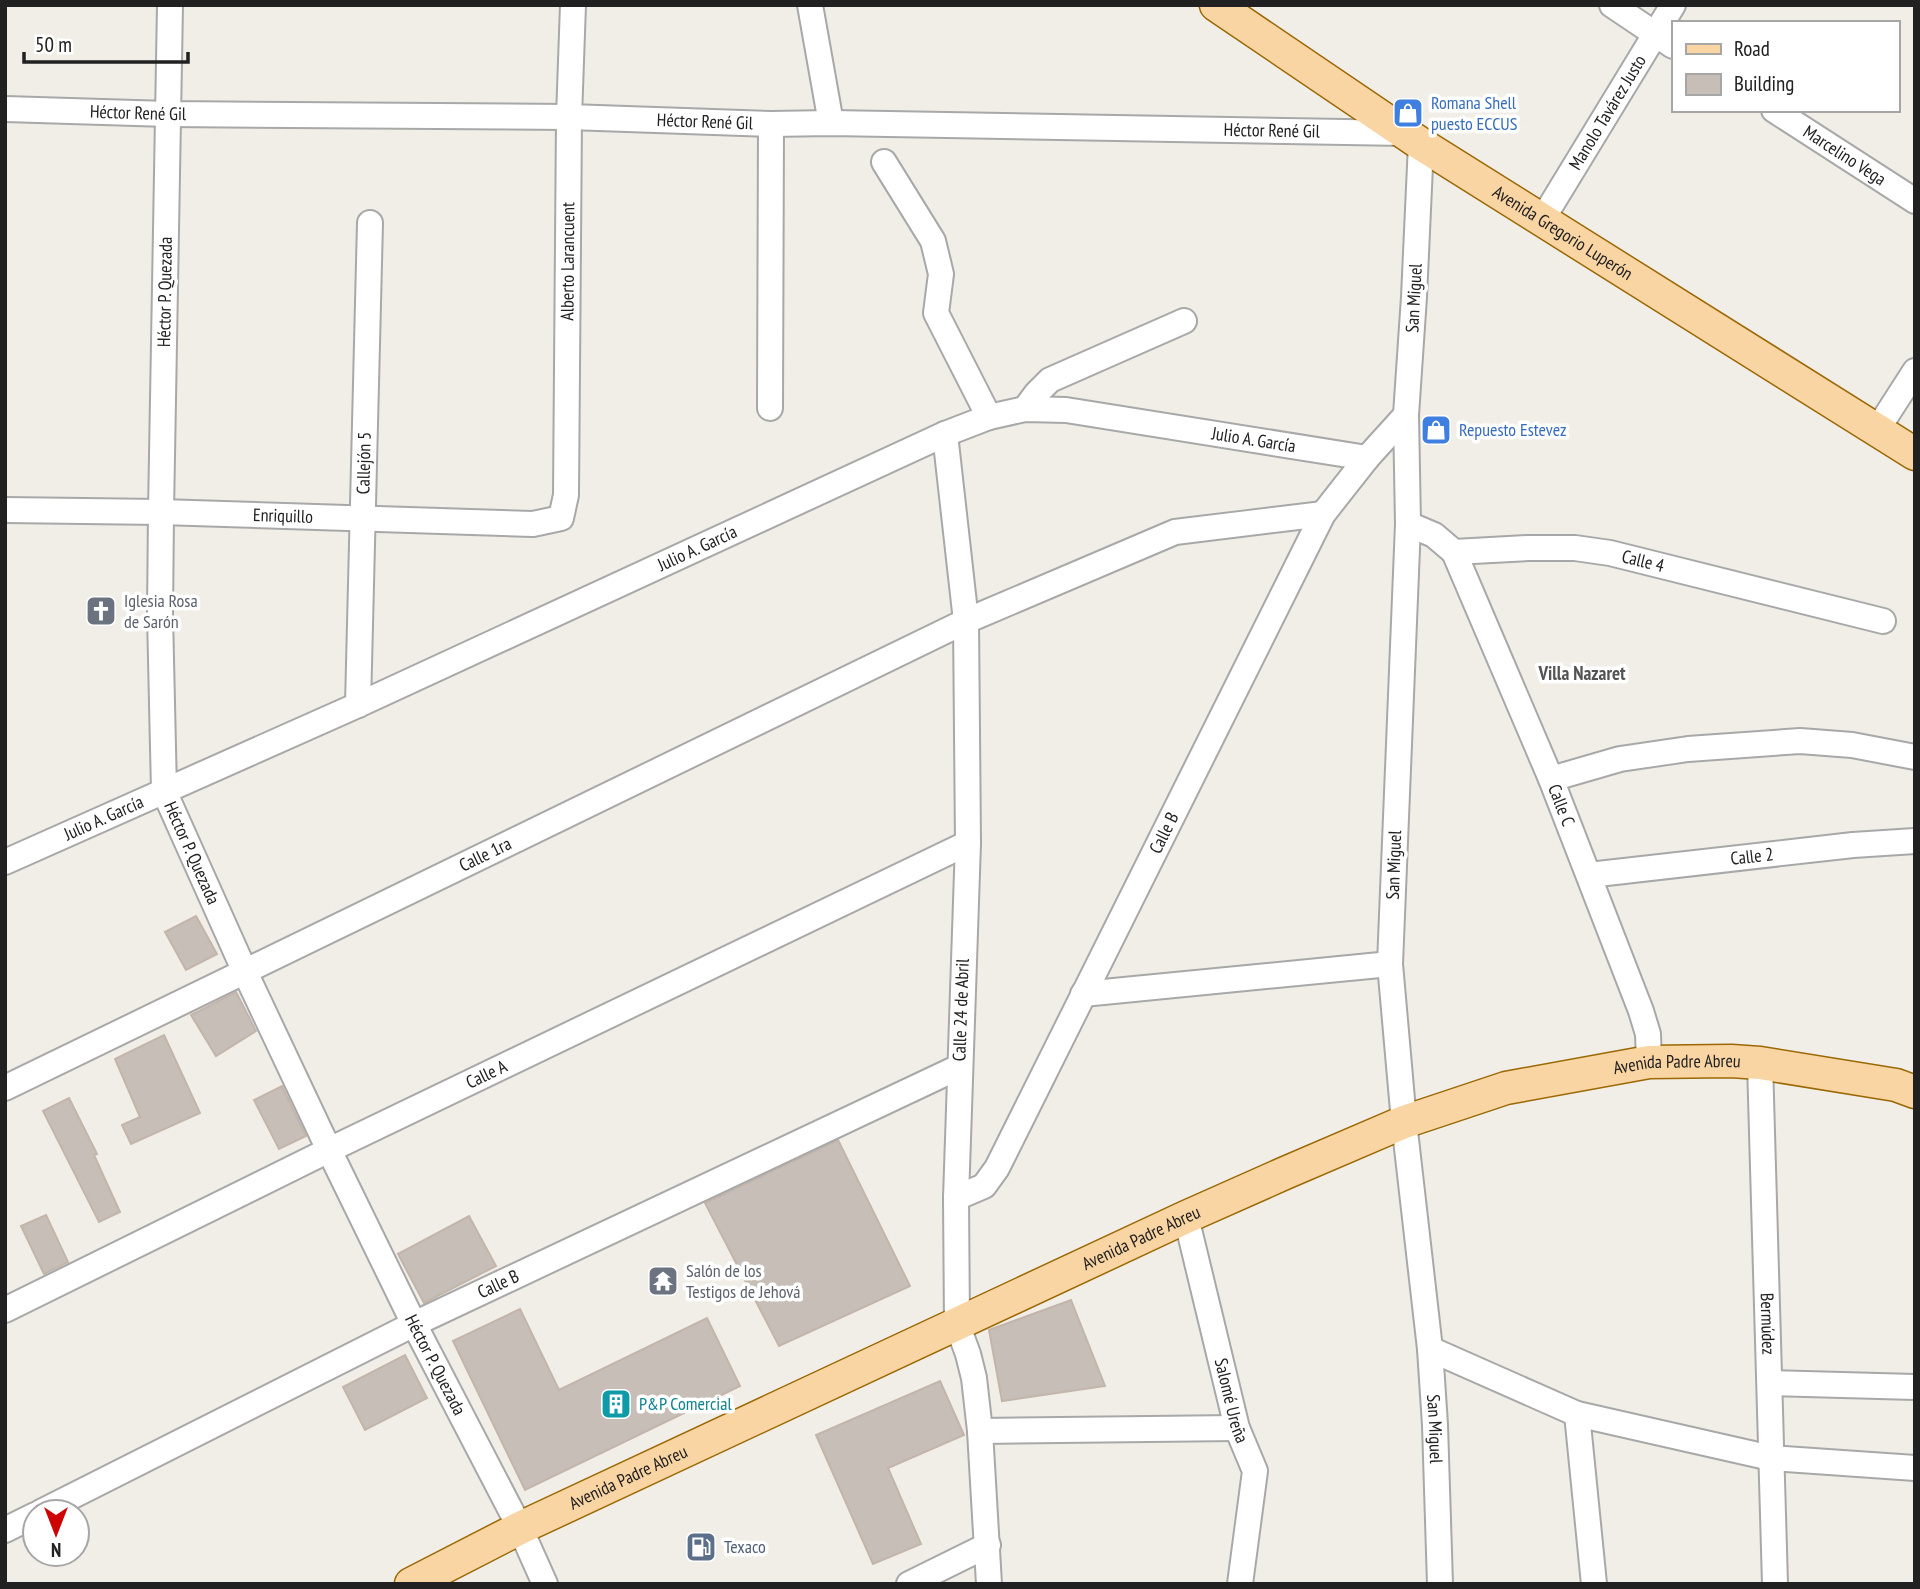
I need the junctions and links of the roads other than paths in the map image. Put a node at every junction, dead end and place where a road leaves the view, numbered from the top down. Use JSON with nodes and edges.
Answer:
{"nodes":[{"id":1,"x":170,"y":5,"type":"edge"},
{"id":2,"x":573,"y":5,"type":"edge"},
{"id":3,"x":810,"y":5,"type":"edge"},
{"id":4,"x":1216,"y":5,"type":"edge"},
{"id":5,"x":1612,"y":5,"type":"edge"},
{"id":6,"x":1673,"y":5,"type":"edge"},
{"id":7,"x":1664,"y":40,"type":"edge"},
{"id":8,"x":5,"y":108,"type":"edge"},
{"id":9,"x":1777,"y":112,"type":"edge"},
{"id":10,"x":168,"y":114,"type":"junction"},
{"id":11,"x":569,"y":117,"type":"junction"},
{"id":12,"x":831,"y":123,"type":"junction"},
{"id":13,"x":771,"y":124,"type":"junction"},
{"id":14,"x":1413,"y":138,"type":"junction"},
{"id":15,"x":884,"y":162,"type":"dead end"},
{"id":16,"x":1915,"y":201,"type":"edge"},
{"id":17,"x":1542,"y":220,"type":"junction"},
{"id":18,"x":370,"y":222,"type":"dead end"},
{"id":19,"x":1184,"y":321,"type":"dead end"},
{"id":20,"x":1915,"y":371,"type":"edge"},
{"id":21,"x":770,"y":408,"type":"dead end"},
{"id":22,"x":1025,"y":409,"type":"junction"},
{"id":23,"x":1406,"y":415,"type":"junction"},
{"id":24,"x":989,"y":417,"type":"junction"},
{"id":25,"x":1877,"y":430,"type":"junction"},
{"id":26,"x":945,"y":434,"type":"junction"},
{"id":27,"x":1915,"y":454,"type":"edge"},
{"id":28,"x":1367,"y":458,"type":"junction"},
{"id":29,"x":5,"y":510,"type":"edge"},
{"id":30,"x":161,"y":512,"type":"junction"},
{"id":31,"x":1323,"y":514,"type":"junction"},
{"id":32,"x":561,"y":518,"type":"joint"},
{"id":33,"x":362,"y":519,"type":"junction"},
{"id":34,"x":1408,"y":524,"type":"junction"},
{"id":35,"x":1454,"y":552,"type":"junction"},
{"id":36,"x":966,"y":621,"type":"junction"},
{"id":37,"x":1883,"y":621,"type":"dead end"},
{"id":38,"x":358,"y":705,"type":"junction"},
{"id":39,"x":1915,"y":757,"type":"edge"},
{"id":40,"x":1551,"y":779,"type":"junction"},
{"id":41,"x":164,"y":791,"type":"junction"},
{"id":42,"x":1915,"y":841,"type":"edge"},
{"id":43,"x":968,"y":843,"type":"junction"},
{"id":44,"x":5,"y":862,"type":"edge"},
{"id":45,"x":1589,"y":875,"type":"junction"},
{"id":46,"x":1390,"y":964,"type":"junction"},
{"id":47,"x":245,"y":972,"type":"junction"},
{"id":48,"x":1083,"y":993,"type":"junction"},
{"id":49,"x":1649,"y":1062,"type":"junction"},
{"id":50,"x":1760,"y":1063,"type":"junction"},
{"id":51,"x":959,"y":1067,"type":"junction"},
{"id":52,"x":5,"y":1088,"type":"edge"},
{"id":53,"x":1915,"y":1091,"type":"edge"},
{"id":54,"x":1404,"y":1122,"type":"junction"},
{"id":55,"x":329,"y":1150,"type":"junction"},
{"id":56,"x":956,"y":1198,"type":"junction"},
{"id":57,"x":1186,"y":1217,"type":"junction"},
{"id":58,"x":5,"y":1310,"type":"edge"},
{"id":59,"x":414,"y":1324,"type":"junction"},
{"id":60,"x":957,"y":1324,"type":"junction"},
{"id":61,"x":1430,"y":1349,"type":"junction"},
{"id":62,"x":1770,"y":1383,"type":"junction"},
{"id":63,"x":1915,"y":1387,"type":"edge"},
{"id":64,"x":1577,"y":1414,"type":"junction"},
{"id":65,"x":1237,"y":1428,"type":"junction"},
{"id":66,"x":980,"y":1431,"type":"junction"},
{"id":67,"x":1772,"y":1458,"type":"junction"},
{"id":68,"x":1915,"y":1468,"type":"edge"},
{"id":69,"x":69,"y":1498,"type":"edge"},
{"id":70,"x":21,"y":1522,"type":"edge"},
{"id":71,"x":520,"y":1528,"type":"junction"},
{"id":72,"x":5,"y":1530,"type":"edge"},
{"id":73,"x":988,"y":1545,"type":"junction"},
{"id":74,"x":411,"y":1584,"type":"edge"},
{"id":75,"x":545,"y":1584,"type":"edge"},
{"id":76,"x":909,"y":1584,"type":"edge"},
{"id":77,"x":989,"y":1584,"type":"edge"},
{"id":78,"x":1240,"y":1584,"type":"edge"},
{"id":79,"x":1440,"y":1584,"type":"edge"},
{"id":80,"x":1594,"y":1584,"type":"edge"},
{"id":81,"x":1775,"y":1584,"type":"edge"}],
"edges":[{"from":1,"to":10,"type":"street","name":"Héctor P. Quezada"},
{"from":2,"to":11,"type":"street","name":"Alberto Larancuent"},
{"from":3,"to":12,"type":"street"},
{"from":4,"to":14,"type":"main road","name":"Avenida Gregorio Luperón"},
{"from":5,"to":7,"type":"street"},
{"from":6,"to":7,"type":"street","name":"Manolo Tavárez Justo"},
{"from":7,"to":17,"type":"street","name":"Manolo Tavárez Justo"},
{"from":8,"to":10,"type":"street","name":"Héctor René Gil"},
{"from":9,"to":16,"type":"street","name":"Marcelino Vega"},
{"from":10,"to":11,"type":"street","name":"Héctor René Gil"},
{"from":10,"to":30,"type":"street","name":"Héctor P. Quezada"},
{"from":11,"to":13,"type":"street","name":"Héctor René Gil"},
{"from":11,"to":32,"type":"street","name":"Alberto Larancuent"},
{"from":12,"to":13,"type":"street","name":"Héctor René Gil"},
{"from":12,"to":14,"type":"street","name":"Héctor René Gil"},
{"from":13,"to":21,"type":"street"},
{"from":14,"to":17,"type":"main road","name":"Avenida Gregorio Luperón"},
{"from":14,"to":23,"type":"street","name":"San Miguel"},
{"from":15,"to":24,"type":"street"},
{"from":17,"to":25,"type":"main road","name":"Avenida Gregorio Luperón"},
{"from":18,"to":33,"type":"street","name":"Callejón 5"},
{"from":19,"to":22,"type":"street"},
{"from":20,"to":25,"type":"street"},
{"from":22,"to":24,"type":"street","name":"Julio A. García"},
{"from":22,"to":28,"type":"street","name":"Julio A. García"},
{"from":23,"to":28,"type":"street"},
{"from":23,"to":34,"type":"street","name":"San Miguel"},
{"from":24,"to":26,"type":"street","name":"Julio A. García"},
{"from":25,"to":27,"type":"main road","name":"Avenida Gregorio Luperón"},
{"from":26,"to":36,"type":"street","name":"Calle 24 de Abril"},
{"from":26,"to":38,"type":"street","name":"Julio A. García"},
{"from":28,"to":31,"type":"street","name":"Calle B"},
{"from":29,"to":30,"type":"street","name":"Enriquillo"},
{"from":30,"to":33,"type":"street","name":"Enriquillo"},
{"from":30,"to":41,"type":"street","name":"Héctor P. Quezada"},
{"from":31,"to":36,"type":"street","name":"Calle 1ra"},
{"from":31,"to":48,"type":"street","name":"Calle B"},
{"from":32,"to":33,"type":"street","name":"Enriquillo"},
{"from":33,"to":38,"type":"street","name":"Callejón 5"},
{"from":34,"to":35,"type":"street"},
{"from":34,"to":46,"type":"street","name":"San Miguel"},
{"from":35,"to":37,"type":"street","name":"Calle 4"},
{"from":35,"to":40,"type":"street","name":"Calle C"},
{"from":36,"to":43,"type":"street","name":"Calle 24 de Abril"},
{"from":36,"to":47,"type":"street","name":"Calle 1ra"},
{"from":38,"to":41,"type":"street","name":"Julio A. García"},
{"from":39,"to":40,"type":"street"},
{"from":40,"to":45,"type":"street","name":"Calle C"},
{"from":41,"to":44,"type":"street","name":"Julio A. García"},
{"from":41,"to":47,"type":"street","name":"Héctor P. Quezada"},
{"from":42,"to":45,"type":"street","name":"Calle 2"},
{"from":43,"to":51,"type":"street","name":"Calle 24 de Abril"},
{"from":43,"to":55,"type":"street","name":"Calle A"},
{"from":45,"to":49,"type":"street","name":"Calle C"},
{"from":46,"to":48,"type":"street"},
{"from":46,"to":54,"type":"street","name":"San Miguel"},
{"from":47,"to":52,"type":"street","name":"Calle 1ra"},
{"from":47,"to":55,"type":"street","name":"Héctor P. Quezada"},
{"from":48,"to":56,"type":"street","name":"Calle B"},
{"from":49,"to":50,"type":"main road","name":"Avenida Padre Abreu"},
{"from":49,"to":54,"type":"main road","name":"Avenida Padre Abreu"},
{"from":50,"to":53,"type":"main road","name":"Avenida Padre Abreu"},
{"from":50,"to":62,"type":"street","name":"Bermúdez"},
{"from":51,"to":56,"type":"street","name":"Calle 24 de Abril"},
{"from":51,"to":59,"type":"street","name":"Calle B"},
{"from":54,"to":57,"type":"main road","name":"Avenida Padre Abreu"},
{"from":54,"to":61,"type":"street","name":"San Miguel"},
{"from":55,"to":58,"type":"street","name":"Calle A"},
{"from":55,"to":59,"type":"street","name":"Héctor P. Quezada"},
{"from":56,"to":60,"type":"street","name":"Calle 24 de Abril"},
{"from":57,"to":60,"type":"main road","name":"Avenida Padre Abreu"},
{"from":57,"to":65,"type":"street","name":"Salomé Ureña"},
{"from":59,"to":69,"type":"street","name":"Calle B"},
{"from":59,"to":71,"type":"street","name":"Héctor P. Quezada"},
{"from":60,"to":66,"type":"street","name":"Calle 24 de Abril"},
{"from":60,"to":71,"type":"main road","name":"Avenida Padre Abreu"},
{"from":61,"to":64,"type":"street"},
{"from":61,"to":79,"type":"street","name":"San Miguel"},
{"from":62,"to":63,"type":"street"},
{"from":62,"to":67,"type":"street","name":"Bermúdez"},
{"from":64,"to":67,"type":"street"},
{"from":64,"to":80,"type":"street"},
{"from":65,"to":66,"type":"street"},
{"from":65,"to":78,"type":"street","name":"Salomé Ureña"},
{"from":66,"to":73,"type":"street","name":"Calle 24 de Abril"},
{"from":67,"to":68,"type":"street"},
{"from":67,"to":81,"type":"street","name":"Bermúdez"},
{"from":70,"to":72,"type":"street"},
{"from":71,"to":74,"type":"main road","name":"Avenida Padre Abreu"},
{"from":71,"to":75,"type":"street","name":"Héctor P. Quezada"},
{"from":73,"to":76,"type":"street"},
{"from":73,"to":77,"type":"street","name":"Calle 24 de Abril"}]}
